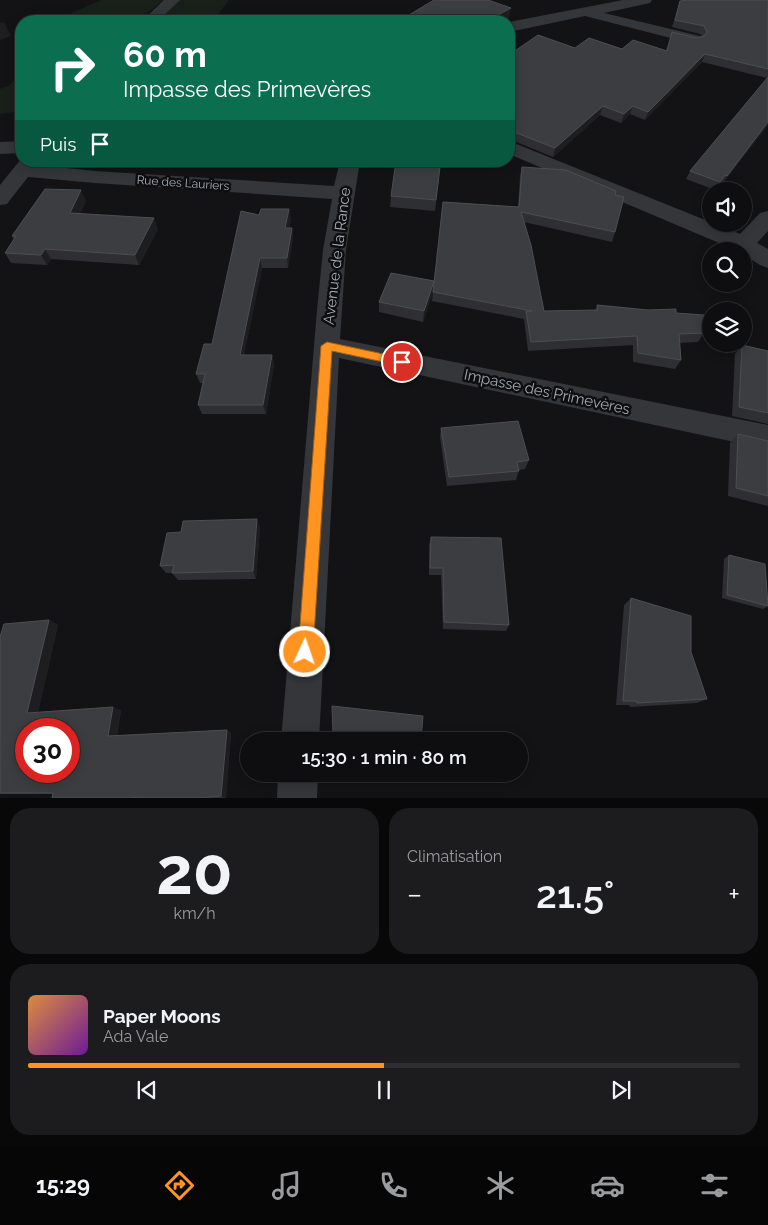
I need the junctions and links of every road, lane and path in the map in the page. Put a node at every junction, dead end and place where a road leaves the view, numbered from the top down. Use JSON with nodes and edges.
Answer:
{"nodes":[{"id":1,"x":173,"y":0,"type":"edge"},
{"id":2,"x":645,"y":0,"type":"edge"},
{"id":3,"x":585,"y":12,"type":"junction"},
{"id":4,"x":156,"y":15,"type":"edge"},
{"id":5,"x":515,"y":26,"type":"edge"},
{"id":6,"x":694,"y":39,"type":"edge"},
{"id":7,"x":15,"y":147,"type":"edge"},
{"id":8,"x":0,"y":148,"type":"edge"},
{"id":9,"x":515,"y":149,"type":"edge"},
{"id":10,"x":26,"y":167,"type":"edge"},
{"id":11,"x":33,"y":167,"type":"edge"},
{"id":12,"x":349,"y":167,"type":"edge"},
{"id":13,"x":342,"y":194,"type":"junction"},
{"id":14,"x":0,"y":199,"type":"edge"},
{"id":15,"x":768,"y":218,"type":"edge"},
{"id":16,"x":738,"y":242,"type":"edge"},
{"id":17,"x":745,"y":242,"type":"edge"},
{"id":18,"x":752,"y":250,"type":"edge"},
{"id":19,"x":768,"y":260,"type":"edge"},
{"id":20,"x":327,"y":346,"type":"junction"},
{"id":21,"x":768,"y":437,"type":"edge"},
{"id":22,"x":301,"y":732,"type":"edge"},
{"id":23,"x":298,"y":782,"type":"edge"},
{"id":24,"x":297,"y":798,"type":"edge"}],
"edges":[{"from":1,"to":4,"type":"street"},
{"from":2,"to":3,"type":"street"},
{"from":3,"to":5,"type":"street"},
{"from":3,"to":6,"type":"street"},
{"from":7,"to":8,"type":"street"},
{"from":9,"to":16,"type":"street"},
{"from":10,"to":14,"type":"street"},
{"from":11,"to":13,"type":"street","name":"Rue des Lauriers"},
{"from":12,"to":13,"type":"street","name":"Avenue de la Rance"},
{"from":13,"to":20,"type":"street","name":"Avenue de la Rance"},
{"from":15,"to":17,"type":"street"},
{"from":18,"to":19,"type":"street"},
{"from":20,"to":21,"type":"street","name":"Impasse des Primevères"},
{"from":20,"to":22,"type":"street","name":"Avenue de la Rance"},
{"from":23,"to":24,"type":"street"}]}
